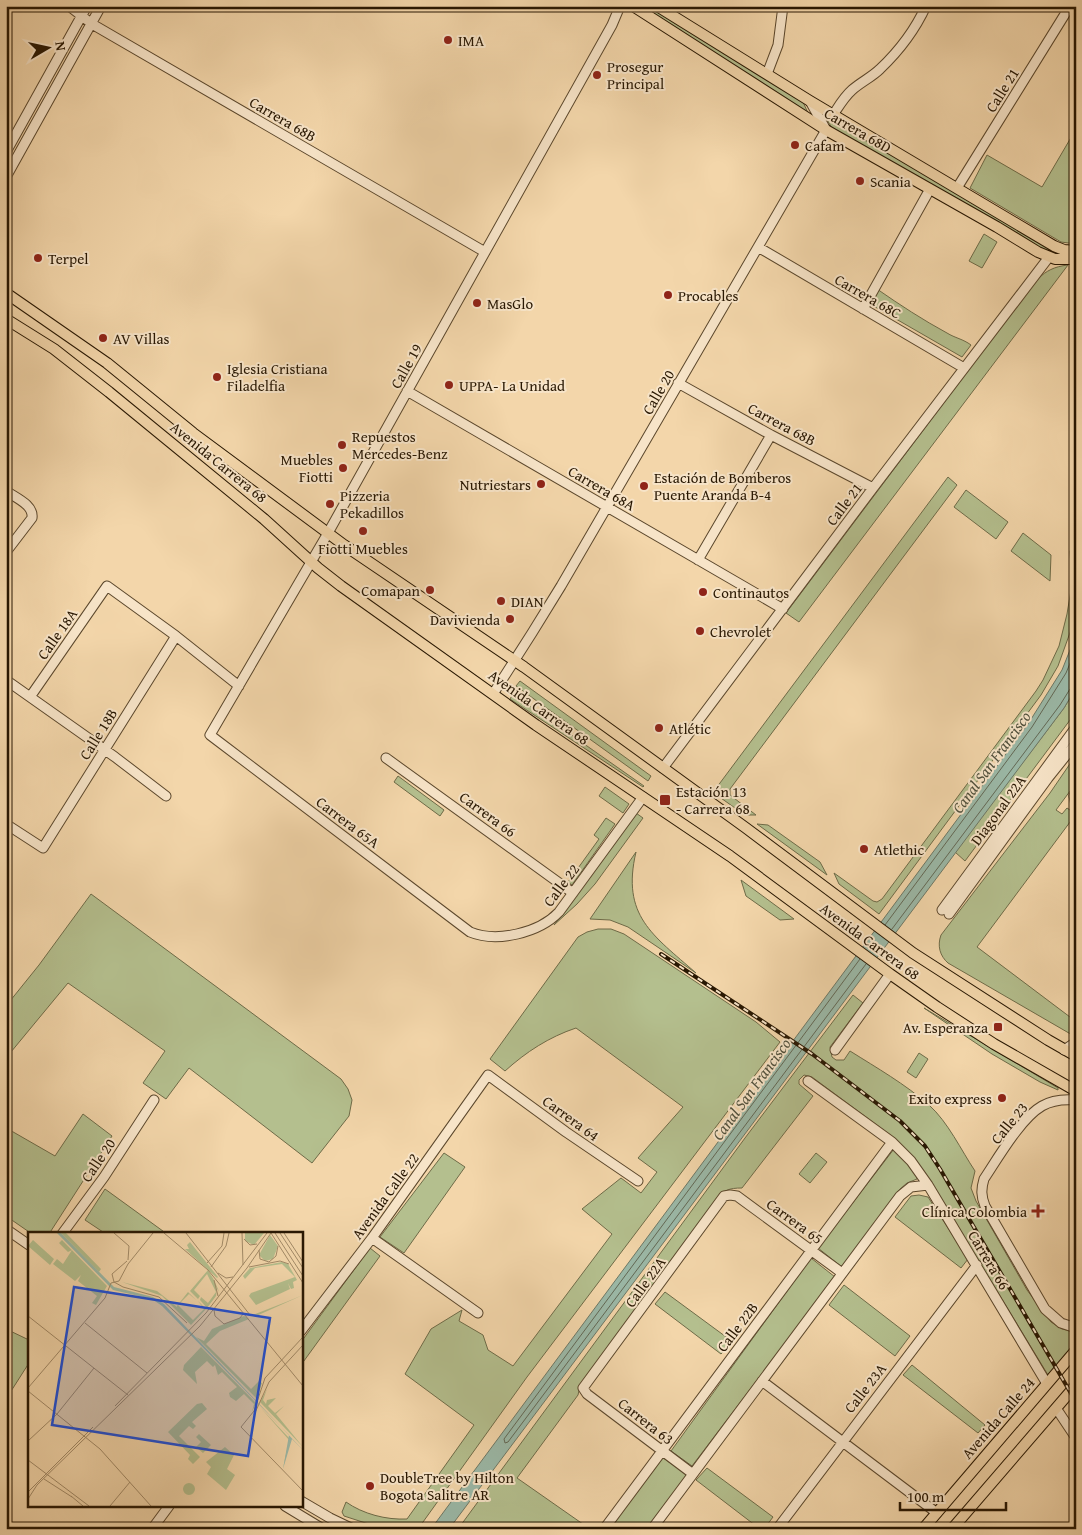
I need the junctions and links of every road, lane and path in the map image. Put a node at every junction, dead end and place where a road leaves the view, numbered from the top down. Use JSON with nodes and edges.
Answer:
{"nodes":[{"id":1,"x":68,"y":6,"type":"edge"},
{"id":2,"x":87,"y":6,"type":"edge"},
{"id":3,"x":101,"y":6,"type":"edge"},
{"id":4,"x":620,"y":6,"type":"edge"},
{"id":5,"x":633,"y":6,"type":"edge"},
{"id":6,"x":657,"y":6,"type":"edge"},
{"id":7,"x":783,"y":6,"type":"edge"},
{"id":8,"x":926,"y":6,"type":"edge"},
{"id":9,"x":1070,"y":6,"type":"edge"},
{"id":10,"x":82,"y":17,"type":"junction"},
{"id":11,"x":92,"y":24,"type":"junction"},
{"id":12,"x":767,"y":74,"type":"junction"},
{"id":13,"x":810,"y":101,"type":"junction"},
{"id":14,"x":834,"y":115,"type":"junction"},
{"id":15,"x":826,"y":130,"type":"junction"},
{"id":16,"x":6,"y":152,"type":"edge"},
{"id":17,"x":6,"y":177,"type":"edge"},
{"id":18,"x":957,"y":188,"type":"junction"},
{"id":19,"x":930,"y":189,"type":"junction"},
{"id":20,"x":758,"y":248,"type":"junction"},
{"id":21,"x":1076,"y":251,"type":"edge"},
{"id":22,"x":485,"y":252,"type":"junction"},
{"id":23,"x":1049,"y":257,"type":"junction"},
{"id":24,"x":1076,"y":259,"type":"edge"},
{"id":25,"x":6,"y":293,"type":"edge"},
{"id":26,"x":863,"y":309,"type":"junction"},
{"id":27,"x":6,"y":319,"type":"edge"},
{"id":28,"x":964,"y":368,"type":"junction"},
{"id":29,"x":678,"y":383,"type":"junction"},
{"id":30,"x":407,"y":391,"type":"junction"},
{"id":31,"x":771,"y":435,"type":"junction"},
{"id":32,"x":873,"y":488,"type":"junction"},
{"id":33,"x":6,"y":491,"type":"edge"},
{"id":34,"x":607,"y":507,"type":"junction"},
{"id":35,"x":328,"y":533,"type":"junction"},
{"id":36,"x":6,"y":552,"type":"edge"},
{"id":37,"x":698,"y":560,"type":"junction"},
{"id":38,"x":311,"y":562,"type":"junction"},
{"id":39,"x":783,"y":609,"type":"junction"},
{"id":40,"x":176,"y":636,"type":"junction"},
{"id":41,"x":514,"y":661,"type":"junction"},
{"id":42,"x":6,"y":680,"type":"edge"},
{"id":43,"x":239,"y":686,"type":"junction"},
{"id":44,"x":493,"y":694,"type":"junction"},
{"id":45,"x":30,"y":697,"type":"junction"},
{"id":46,"x":1076,"y":726,"type":"edge"},
{"id":47,"x":210,"y":735,"type":"joint"},
{"id":48,"x":1076,"y":743,"type":"edge"},
{"id":49,"x":104,"y":749,"type":"junction"},
{"id":50,"x":386,"y":758,"type":"dead end"},
{"id":51,"x":663,"y":768,"type":"junction"},
{"id":52,"x":166,"y":796,"type":"dead end"},
{"id":53,"x":643,"y":797,"type":"junction"},
{"id":54,"x":6,"y":824,"type":"edge"},
{"id":55,"x":573,"y":893,"type":"junction"},
{"id":56,"x":470,"y":932,"type":"joint"},
{"id":57,"x":890,"y":974,"type":"junction"},
{"id":58,"x":1076,"y":1042,"type":"edge"},
{"id":59,"x":835,"y":1050,"type":"dead end"},
{"id":60,"x":1064,"y":1050,"type":"junction"},
{"id":61,"x":1076,"y":1056,"type":"edge"},
{"id":62,"x":488,"y":1075,"type":"joint"},
{"id":63,"x":808,"y":1081,"type":"dead end"},
{"id":64,"x":1076,"y":1091,"type":"edge"},
{"id":65,"x":154,"y":1100,"type":"dead end"},
{"id":66,"x":1076,"y":1100,"type":"edge"},
{"id":67,"x":892,"y":1142,"type":"junction"},
{"id":68,"x":638,"y":1181,"type":"dead end"},
{"id":69,"x":928,"y":1185,"type":"junction"},
{"id":70,"x":981,"y":1189,"type":"joint"},
{"id":71,"x":730,"y":1195,"type":"joint"},
{"id":72,"x":6,"y":1229,"type":"edge"},
{"id":73,"x":63,"y":1232,"type":"edge"},
{"id":74,"x":372,"y":1238,"type":"junction"},
{"id":75,"x":28,"y":1244,"type":"edge"},
{"id":76,"x":812,"y":1250,"type":"junction"},
{"id":77,"x":976,"y":1265,"type":"junction"},
{"id":78,"x":842,"y":1273,"type":"junction"},
{"id":79,"x":478,"y":1313,"type":"dead end"},
{"id":80,"x":1076,"y":1328,"type":"edge"},
{"id":81,"x":302,"y":1330,"type":"edge"},
{"id":82,"x":1076,"y":1350,"type":"edge"},
{"id":83,"x":762,"y":1381,"type":"junction"},
{"id":84,"x":1047,"y":1384,"type":"junction"},
{"id":85,"x":1076,"y":1385,"type":"edge"},
{"id":86,"x":583,"y":1388,"type":"joint"},
{"id":87,"x":1056,"y":1408,"type":"junction"},
{"id":88,"x":1076,"y":1438,"type":"edge"},
{"id":89,"x":842,"y":1441,"type":"junction"},
{"id":90,"x":662,"y":1452,"type":"junction"},
{"id":91,"x":694,"y":1474,"type":"junction"},
{"id":92,"x":302,"y":1506,"type":"edge"},
{"id":93,"x":302,"y":1507,"type":"edge"},
{"id":94,"x":168,"y":1508,"type":"edge"},
{"id":95,"x":936,"y":1513,"type":"junction"},
{"id":96,"x":152,"y":1529,"type":"edge"},
{"id":97,"x":323,"y":1529,"type":"edge"},
{"id":98,"x":353,"y":1529,"type":"edge"},
{"id":99,"x":604,"y":1529,"type":"edge"},
{"id":100,"x":652,"y":1529,"type":"edge"},
{"id":101,"x":777,"y":1529,"type":"edge"},
{"id":102,"x":922,"y":1529,"type":"edge"},
{"id":103,"x":952,"y":1529,"type":"edge"}],
"edges":[{"from":1,"to":10,"type":"street","name":"Carrera 68B"},
{"from":2,"to":10,"type":"street"},
{"from":3,"to":11,"type":"street"},
{"from":4,"to":22,"type":"street","name":"Calle 19"},
{"from":5,"to":15,"type":"main road","name":"Carrera 68D"},
{"from":6,"to":12,"type":"main road","name":"Carrera 68D"},
{"from":7,"to":12,"type":"street"},
{"from":8,"to":14,"type":"street"},
{"from":9,"to":18,"type":"street","name":"Calle 21"},
{"from":10,"to":11,"type":"street","name":"Carrera 68B"},
{"from":10,"to":16,"type":"street"},
{"from":11,"to":17,"type":"street"},
{"from":11,"to":22,"type":"street","name":"Carrera 68B"},
{"from":12,"to":13,"type":"main road","name":"Carrera 68D"},
{"from":13,"to":14,"type":"main road","name":"Carrera 68D"},
{"from":13,"to":15,"type":"street"},
{"from":14,"to":18,"type":"main road","name":"Carrera 68D"},
{"from":15,"to":19,"type":"main road","name":"Carrera 68D"},
{"from":15,"to":20,"type":"street","name":"Calle 20"},
{"from":18,"to":21,"type":"main road","name":"Carrera 68D"},
{"from":19,"to":23,"type":"main road","name":"Carrera 68D"},
{"from":19,"to":26,"type":"street"},
{"from":20,"to":26,"type":"street","name":"Carrera 68C"},
{"from":20,"to":29,"type":"street","name":"Calle 20"},
{"from":22,"to":30,"type":"street","name":"Calle 19"},
{"from":23,"to":24,"type":"main road","name":"Carrera 68D"},
{"from":23,"to":28,"type":"street","name":"Calle 21"},
{"from":25,"to":35,"type":"main road","name":"Avenida Carrera 68"},
{"from":26,"to":28,"type":"street","name":"Carrera 68C"},
{"from":27,"to":38,"type":"main road","name":"Avenida Carrera 68"},
{"from":28,"to":32,"type":"street","name":"Calle 21"},
{"from":29,"to":31,"type":"street","name":"Carrera 68B"},
{"from":29,"to":34,"type":"street","name":"Calle 20"},
{"from":30,"to":34,"type":"street","name":"Carrera 68A"},
{"from":30,"to":35,"type":"street","name":"Calle 19"},
{"from":31,"to":32,"type":"street","name":"Carrera 68B"},
{"from":31,"to":37,"type":"street"},
{"from":32,"to":39,"type":"street","name":"Calle 21"},
{"from":33,"to":36,"type":"street"},
{"from":34,"to":37,"type":"street","name":"Carrera 68A"},
{"from":34,"to":41,"type":"street","name":"Calle 20"},
{"from":35,"to":38,"type":"street","name":"Calle 19"},
{"from":35,"to":41,"type":"main road","name":"Avenida Carrera 68"},
{"from":37,"to":39,"type":"street","name":"Carrera 68A"},
{"from":38,"to":43,"type":"street","name":"Calle 19"},
{"from":38,"to":44,"type":"main road","name":"Avenida Carrera 68"},
{"from":39,"to":51,"type":"street","name":"Calle 21"},
{"from":40,"to":43,"type":"street"},
{"from":40,"to":45,"type":"street","name":"Calle 18A"},
{"from":40,"to":49,"type":"street","name":"Calle 18B"},
{"from":41,"to":44,"type":"street","name":"Calle 20"},
{"from":41,"to":51,"type":"main road","name":"Avenida Carrera 68"},
{"from":42,"to":45,"type":"street"},
{"from":43,"to":47,"type":"street","name":"Calle 19"},
{"from":44,"to":53,"type":"main road","name":"Avenida Carrera 68"},
{"from":45,"to":49,"type":"street"},
{"from":46,"to":48,"type":"street","name":"Diagonal 22A"},
{"from":47,"to":56,"type":"street","name":"Carrera 65A"},
{"from":49,"to":52,"type":"street"},
{"from":49,"to":54,"type":"street","name":"Calle 18B"},
{"from":50,"to":55,"type":"street","name":"Carrera 66"},
{"from":51,"to":60,"type":"main road","name":"Avenida Carrera 68"},
{"from":53,"to":55,"type":"street","name":"Calle 22"},
{"from":53,"to":57,"type":"main road","name":"Avenida Carrera 68"},
{"from":55,"to":56,"type":"street","name":"Calle 22"},
{"from":57,"to":59,"type":"street"},
{"from":57,"to":64,"type":"main road","name":"Avenida Carrera 68"},
{"from":58,"to":60,"type":"street"},
{"from":60,"to":61,"type":"main road","name":"Avenida Carrera 68"},
{"from":62,"to":68,"type":"street","name":"Carrera 64"},
{"from":62,"to":74,"type":"street","name":"Avenida Calle 22"},
{"from":63,"to":67,"type":"street","name":"Carrera 66"},
{"from":65,"to":73,"type":"street","name":"Calle 20"},
{"from":66,"to":70,"type":"street","name":"Calle 23"},
{"from":67,"to":69,"type":"street","name":"Carrera 66"},
{"from":67,"to":76,"type":"street","name":"Calle 22B"},
{"from":69,"to":77,"type":"street","name":"Carrera 66"},
{"from":69,"to":78,"type":"street"},
{"from":70,"to":80,"type":"street","name":"Carrera 66"},
{"from":71,"to":76,"type":"street","name":"Carrera 65"},
{"from":71,"to":86,"type":"street","name":"Calle 22A"},
{"from":72,"to":75,"type":"street"},
{"from":74,"to":79,"type":"street"},
{"from":74,"to":81,"type":"street","name":"Avenida Calle 22"},
{"from":76,"to":78,"type":"street","name":"Carrera 65"},
{"from":76,"to":90,"type":"street","name":"Calle 22B"},
{"from":77,"to":84,"type":"street","name":"Carrera 66"},
{"from":77,"to":89,"type":"street","name":"Calle 23A"},
{"from":78,"to":83,"type":"street"},
{"from":82,"to":84,"type":"main road","name":"Avenida Calle 24"},
{"from":83,"to":89,"type":"street"},
{"from":83,"to":91,"type":"street"},
{"from":84,"to":95,"type":"main road","name":"Avenida Calle 24"},
{"from":85,"to":87,"type":"main road"},
{"from":86,"to":90,"type":"street","name":"Carrera 63"},
{"from":87,"to":88,"type":"street"},
{"from":87,"to":103,"type":"main road"},
{"from":89,"to":95,"type":"street"},
{"from":89,"to":101,"type":"street","name":"Calle 23A"},
{"from":90,"to":91,"type":"street","name":"Carrera 63"},
{"from":90,"to":99,"type":"street","name":"Calle 22B"},
{"from":91,"to":100,"type":"street"},
{"from":92,"to":98,"type":"street"},
{"from":93,"to":97,"type":"street"},
{"from":94,"to":96,"type":"street"},
{"from":95,"to":102,"type":"main road","name":"Avenida Calle 24"}]}
